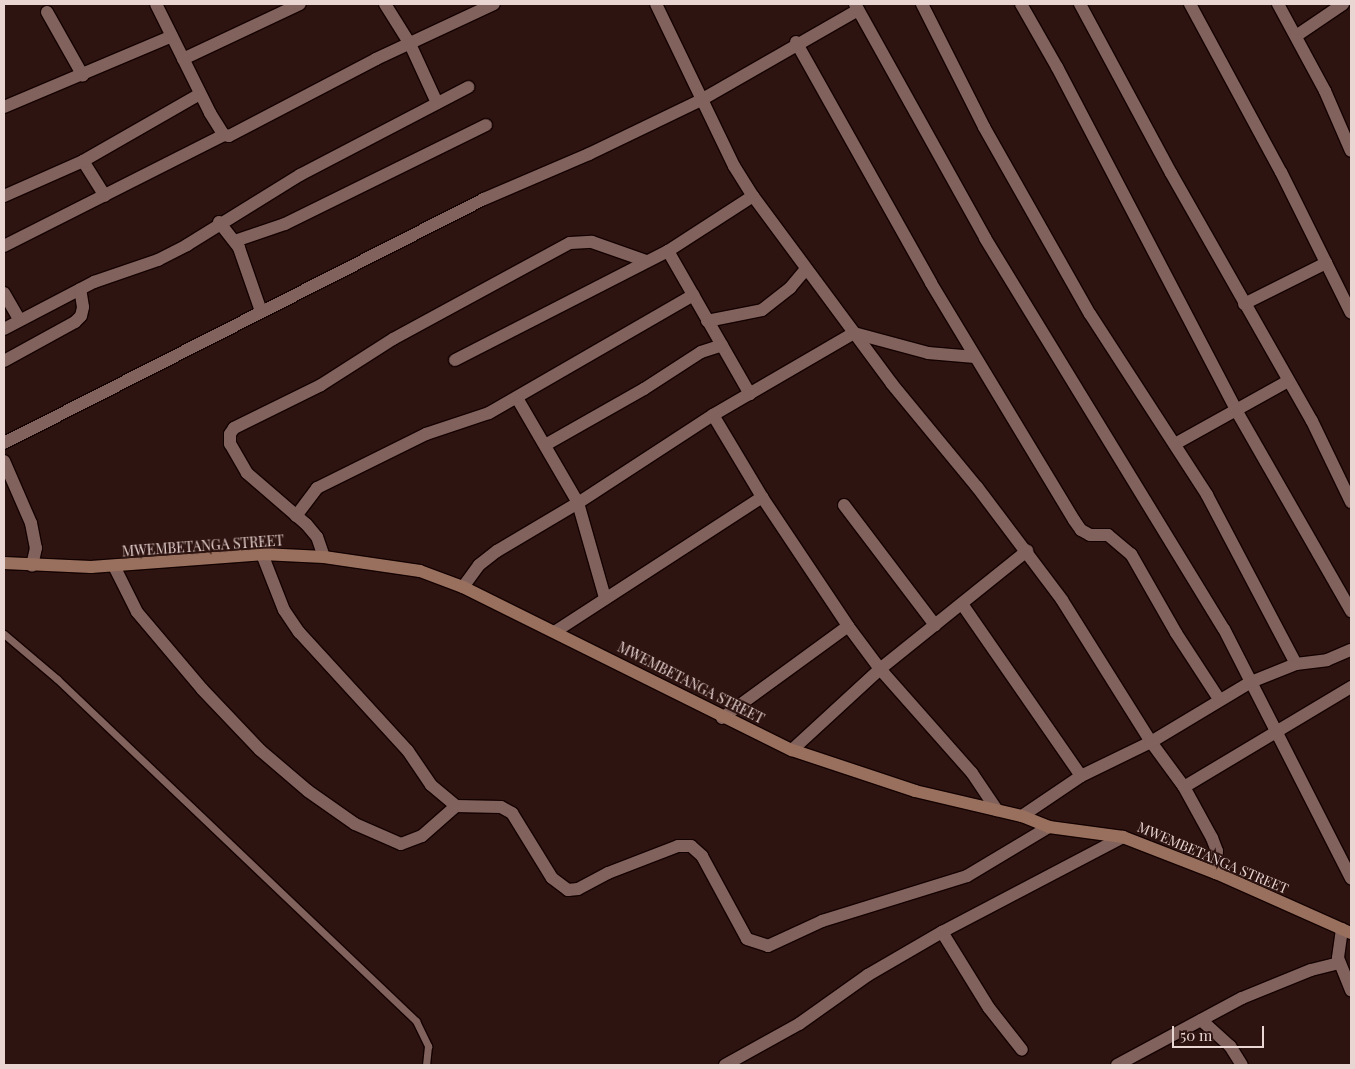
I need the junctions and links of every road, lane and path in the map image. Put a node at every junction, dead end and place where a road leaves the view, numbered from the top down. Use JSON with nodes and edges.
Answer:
{"nodes":[{"id":1,"x":156,"y":4,"type":"edge"},
{"id":2,"x":300,"y":4,"type":"edge"},
{"id":3,"x":385,"y":4,"type":"edge"},
{"id":4,"x":494,"y":4,"type":"edge"},
{"id":5,"x":656,"y":4,"type":"edge"},
{"id":6,"x":922,"y":4,"type":"edge"},
{"id":7,"x":1020,"y":4,"type":"edge"},
{"id":8,"x":1080,"y":4,"type":"edge"},
{"id":9,"x":1190,"y":4,"type":"edge"},
{"id":10,"x":1278,"y":4,"type":"edge"},
{"id":11,"x":1343,"y":4,"type":"edge"},
{"id":12,"x":857,"y":7,"type":"edge"},
{"id":13,"x":46,"y":12,"type":"dead end"},
{"id":14,"x":172,"y":36,"type":"junction"},
{"id":15,"x":1296,"y":36,"type":"junction"},
{"id":16,"x":796,"y":42,"type":"junction"},
{"id":17,"x":410,"y":44,"type":"junction"},
{"id":18,"x":183,"y":59,"type":"junction"},
{"id":19,"x":83,"y":76,"type":"junction"},
{"id":20,"x":468,"y":87,"type":"dead end"},
{"id":21,"x":200,"y":94,"type":"junction"},
{"id":22,"x":701,"y":100,"type":"junction"},
{"id":23,"x":437,"y":103,"type":"junction"},
{"id":24,"x":4,"y":107,"type":"edge"},
{"id":25,"x":486,"y":125,"type":"dead end"},
{"id":26,"x":224,"y":135,"type":"junction"},
{"id":27,"x":1351,"y":151,"type":"edge"},
{"id":28,"x":83,"y":161,"type":"junction"},
{"id":29,"x":4,"y":196,"type":"edge"},
{"id":30,"x":105,"y":196,"type":"junction"},
{"id":31,"x":753,"y":196,"type":"junction"},
{"id":32,"x":219,"y":222,"type":"junction"},
{"id":33,"x":235,"y":241,"type":"junction"},
{"id":34,"x":4,"y":246,"type":"edge"},
{"id":35,"x":668,"y":251,"type":"junction"},
{"id":36,"x":646,"y":261,"type":"junction"},
{"id":37,"x":1326,"y":263,"type":"junction"},
{"id":38,"x":806,"y":269,"type":"junction"},
{"id":39,"x":80,"y":289,"type":"junction"},
{"id":40,"x":4,"y":293,"type":"edge"},
{"id":41,"x":693,"y":295,"type":"junction"},
{"id":42,"x":1244,"y":304,"type":"junction"},
{"id":43,"x":261,"y":311,"type":"junction"},
{"id":44,"x":1351,"y":313,"type":"edge"},
{"id":45,"x":20,"y":319,"type":"junction"},
{"id":46,"x":708,"y":321,"type":"junction"},
{"id":47,"x":4,"y":329,"type":"edge"},
{"id":48,"x":854,"y":333,"type":"junction"},
{"id":49,"x":722,"y":345,"type":"junction"},
{"id":50,"x":975,"y":357,"type":"junction"},
{"id":51,"x":455,"y":360,"type":"dead end"},
{"id":52,"x":4,"y":361,"type":"edge"},
{"id":53,"x":1288,"y":381,"type":"junction"},
{"id":54,"x":750,"y":394,"type":"junction"},
{"id":55,"x":517,"y":398,"type":"junction"},
{"id":56,"x":1236,"y":410,"type":"junction"},
{"id":57,"x":713,"y":415,"type":"junction"},
{"id":58,"x":4,"y":444,"type":"edge"},
{"id":59,"x":547,"y":444,"type":"junction"},
{"id":60,"x":1175,"y":444,"type":"junction"},
{"id":61,"x":4,"y":461,"type":"edge"},
{"id":62,"x":762,"y":497,"type":"junction"},
{"id":63,"x":1351,"y":502,"type":"edge"},
{"id":64,"x":578,"y":504,"type":"junction"},
{"id":65,"x":844,"y":505,"type":"dead end"},
{"id":66,"x":296,"y":516,"type":"junction"},
{"id":67,"x":1027,"y":551,"type":"junction"},
{"id":68,"x":262,"y":554,"type":"junction"},
{"id":69,"x":324,"y":557,"type":"junction"},
{"id":70,"x":4,"y":563,"type":"edge"},
{"id":71,"x":32,"y":566,"type":"junction"},
{"id":72,"x":114,"y":566,"type":"junction"},
{"id":73,"x":463,"y":586,"type":"junction"},
{"id":74,"x":605,"y":598,"type":"junction"},
{"id":75,"x":962,"y":604,"type":"junction"},
{"id":76,"x":1351,"y":611,"type":"edge"},
{"id":77,"x":935,"y":625,"type":"junction"},
{"id":78,"x":848,"y":626,"type":"junction"},
{"id":79,"x":556,"y":631,"type":"junction"},
{"id":80,"x":4,"y":634,"type":"edge"},
{"id":81,"x":1351,"y":650,"type":"edge"},
{"id":82,"x":1296,"y":664,"type":"junction"},
{"id":83,"x":880,"y":669,"type":"junction"},
{"id":84,"x":1251,"y":682,"type":"junction"},
{"id":85,"x":1351,"y":687,"type":"edge"},
{"id":86,"x":1219,"y":699,"type":"junction"},
{"id":87,"x":722,"y":718,"type":"junction"},
{"id":88,"x":1276,"y":732,"type":"junction"},
{"id":89,"x":1151,"y":742,"type":"junction"},
{"id":90,"x":792,"y":750,"type":"junction"},
{"id":91,"x":1080,"y":776,"type":"junction"},
{"id":92,"x":1184,"y":787,"type":"junction"},
{"id":93,"x":456,"y":806,"type":"junction"},
{"id":94,"x":997,"y":810,"type":"junction"},
{"id":95,"x":1022,"y":816,"type":"junction"},
{"id":96,"x":1049,"y":827,"type":"junction"},
{"id":97,"x":1123,"y":837,"type":"junction"},
{"id":98,"x":1216,"y":873,"type":"junction"},
{"id":99,"x":1351,"y":878,"type":"edge"},
{"id":100,"x":1346,"y":931,"type":"edge"},
{"id":101,"x":942,"y":932,"type":"junction"},
{"id":102,"x":1339,"y":963,"type":"junction"},
{"id":103,"x":1351,"y":991,"type":"edge"},
{"id":104,"x":1201,"y":1020,"type":"junction"},
{"id":105,"x":1022,"y":1050,"type":"dead end"},
{"id":106,"x":426,"y":1065,"type":"edge"},
{"id":107,"x":725,"y":1065,"type":"edge"},
{"id":108,"x":1117,"y":1065,"type":"edge"},
{"id":109,"x":1242,"y":1065,"type":"edge"}],
"edges":[{"from":1,"to":14,"type":"street"},
{"from":2,"to":18,"type":"street"},
{"from":3,"to":17,"type":"street"},
{"from":4,"to":17,"type":"street"},
{"from":5,"to":22,"type":"street"},
{"from":6,"to":60,"type":"street"},
{"from":7,"to":56,"type":"street"},
{"from":8,"to":42,"type":"street"},
{"from":9,"to":37,"type":"street"},
{"from":10,"to":15,"type":"street"},
{"from":11,"to":15,"type":"street"},
{"from":12,"to":16,"type":"street"},
{"from":12,"to":84,"type":"street"},
{"from":13,"to":19,"type":"street"},
{"from":14,"to":18,"type":"street"},
{"from":14,"to":19,"type":"street"},
{"from":15,"to":27,"type":"street"},
{"from":16,"to":22,"type":"street"},
{"from":16,"to":50,"type":"street"},
{"from":17,"to":23,"type":"street"},
{"from":17,"to":26,"type":"street"},
{"from":18,"to":21,"type":"street"},
{"from":19,"to":24,"type":"street"},
{"from":20,"to":23,"type":"street"},
{"from":21,"to":26,"type":"street"},
{"from":21,"to":28,"type":"street"},
{"from":22,"to":31,"type":"street"},
{"from":22,"to":43,"type":"street"},
{"from":23,"to":32,"type":"street"},
{"from":25,"to":33,"type":"street"},
{"from":26,"to":30,"type":"street"},
{"from":28,"to":29,"type":"street"},
{"from":28,"to":30,"type":"street"},
{"from":30,"to":34,"type":"street"},
{"from":31,"to":35,"type":"street"},
{"from":31,"to":38,"type":"street"},
{"from":32,"to":33,"type":"street"},
{"from":32,"to":39,"type":"street"},
{"from":33,"to":43,"type":"street"},
{"from":35,"to":36,"type":"street"},
{"from":35,"to":41,"type":"street"},
{"from":36,"to":51,"type":"street"},
{"from":36,"to":66,"type":"street"},
{"from":37,"to":42,"type":"street"},
{"from":37,"to":44,"type":"street"},
{"from":38,"to":46,"type":"street"},
{"from":38,"to":48,"type":"street"},
{"from":39,"to":45,"type":"street"},
{"from":39,"to":52,"type":"street"},
{"from":40,"to":45,"type":"street"},
{"from":41,"to":46,"type":"street"},
{"from":41,"to":55,"type":"street"},
{"from":42,"to":53,"type":"street"},
{"from":43,"to":58,"type":"street"},
{"from":45,"to":47,"type":"street"},
{"from":46,"to":49,"type":"street"},
{"from":48,"to":50,"type":"street"},
{"from":48,"to":54,"type":"street"},
{"from":48,"to":67,"type":"street"},
{"from":49,"to":54,"type":"street"},
{"from":49,"to":59,"type":"street"},
{"from":50,"to":86,"type":"street"},
{"from":53,"to":56,"type":"street"},
{"from":53,"to":63,"type":"street"},
{"from":54,"to":57,"type":"street"},
{"from":55,"to":59,"type":"street"},
{"from":55,"to":66,"type":"street"},
{"from":56,"to":60,"type":"street"},
{"from":56,"to":76,"type":"street"},
{"from":57,"to":62,"type":"street"},
{"from":57,"to":64,"type":"street"},
{"from":59,"to":64,"type":"street"},
{"from":60,"to":82,"type":"street"},
{"from":61,"to":71,"type":"street"},
{"from":62,"to":74,"type":"street"},
{"from":62,"to":78,"type":"street"},
{"from":64,"to":73,"type":"street"},
{"from":64,"to":74,"type":"street"},
{"from":65,"to":77,"type":"street"},
{"from":66,"to":69,"type":"street"},
{"from":67,"to":75,"type":"street"},
{"from":67,"to":89,"type":"street"},
{"from":68,"to":69,"type":"street","name":"MWEMBETANGA STREET"},
{"from":68,"to":72,"type":"street","name":"MWEMBETANGA STREET"},
{"from":68,"to":93,"type":"street"},
{"from":69,"to":73,"type":"street","name":"MWEMBETANGA STREET"},
{"from":70,"to":71,"type":"street","name":"MWEMBETANGA STREET"},
{"from":71,"to":72,"type":"street","name":"MWEMBETANGA STREET"},
{"from":72,"to":93,"type":"street"},
{"from":73,"to":79,"type":"street","name":"MWEMBETANGA STREET"},
{"from":74,"to":79,"type":"street"},
{"from":75,"to":77,"type":"street"},
{"from":75,"to":91,"type":"street"},
{"from":77,"to":83,"type":"street"},
{"from":78,"to":83,"type":"street"},
{"from":78,"to":87,"type":"street"},
{"from":79,"to":87,"type":"street","name":"MWEMBETANGA STREET"},
{"from":80,"to":106,"type":"lane"},
{"from":81,"to":82,"type":"street"},
{"from":82,"to":84,"type":"street"},
{"from":83,"to":90,"type":"street"},
{"from":83,"to":94,"type":"street"},
{"from":84,"to":86,"type":"street"},
{"from":84,"to":88,"type":"street"},
{"from":85,"to":88,"type":"street"},
{"from":86,"to":89,"type":"street"},
{"from":87,"to":90,"type":"street","name":"MWEMBETANGA STREET"},
{"from":88,"to":92,"type":"street"},
{"from":88,"to":99,"type":"street"},
{"from":89,"to":91,"type":"street"},
{"from":89,"to":92,"type":"street"},
{"from":90,"to":94,"type":"street","name":"MWEMBETANGA STREET"},
{"from":91,"to":95,"type":"street"},
{"from":92,"to":98,"type":"street"},
{"from":93,"to":96,"type":"street"},
{"from":94,"to":95,"type":"street","name":"MWEMBETANGA STREET"},
{"from":95,"to":96,"type":"street","name":"MWEMBETANGA STREET"},
{"from":96,"to":97,"type":"street","name":"MWEMBETANGA STREET"},
{"from":97,"to":98,"type":"street","name":"MWEMBETANGA STREET"},
{"from":97,"to":101,"type":"street"},
{"from":98,"to":100,"type":"street","name":"MWEMBETANGA STREET"},
{"from":100,"to":102,"type":"street"},
{"from":101,"to":105,"type":"street"},
{"from":101,"to":107,"type":"street"},
{"from":102,"to":103,"type":"street"},
{"from":102,"to":104,"type":"street"},
{"from":104,"to":108,"type":"street"},
{"from":104,"to":109,"type":"street"}]}
